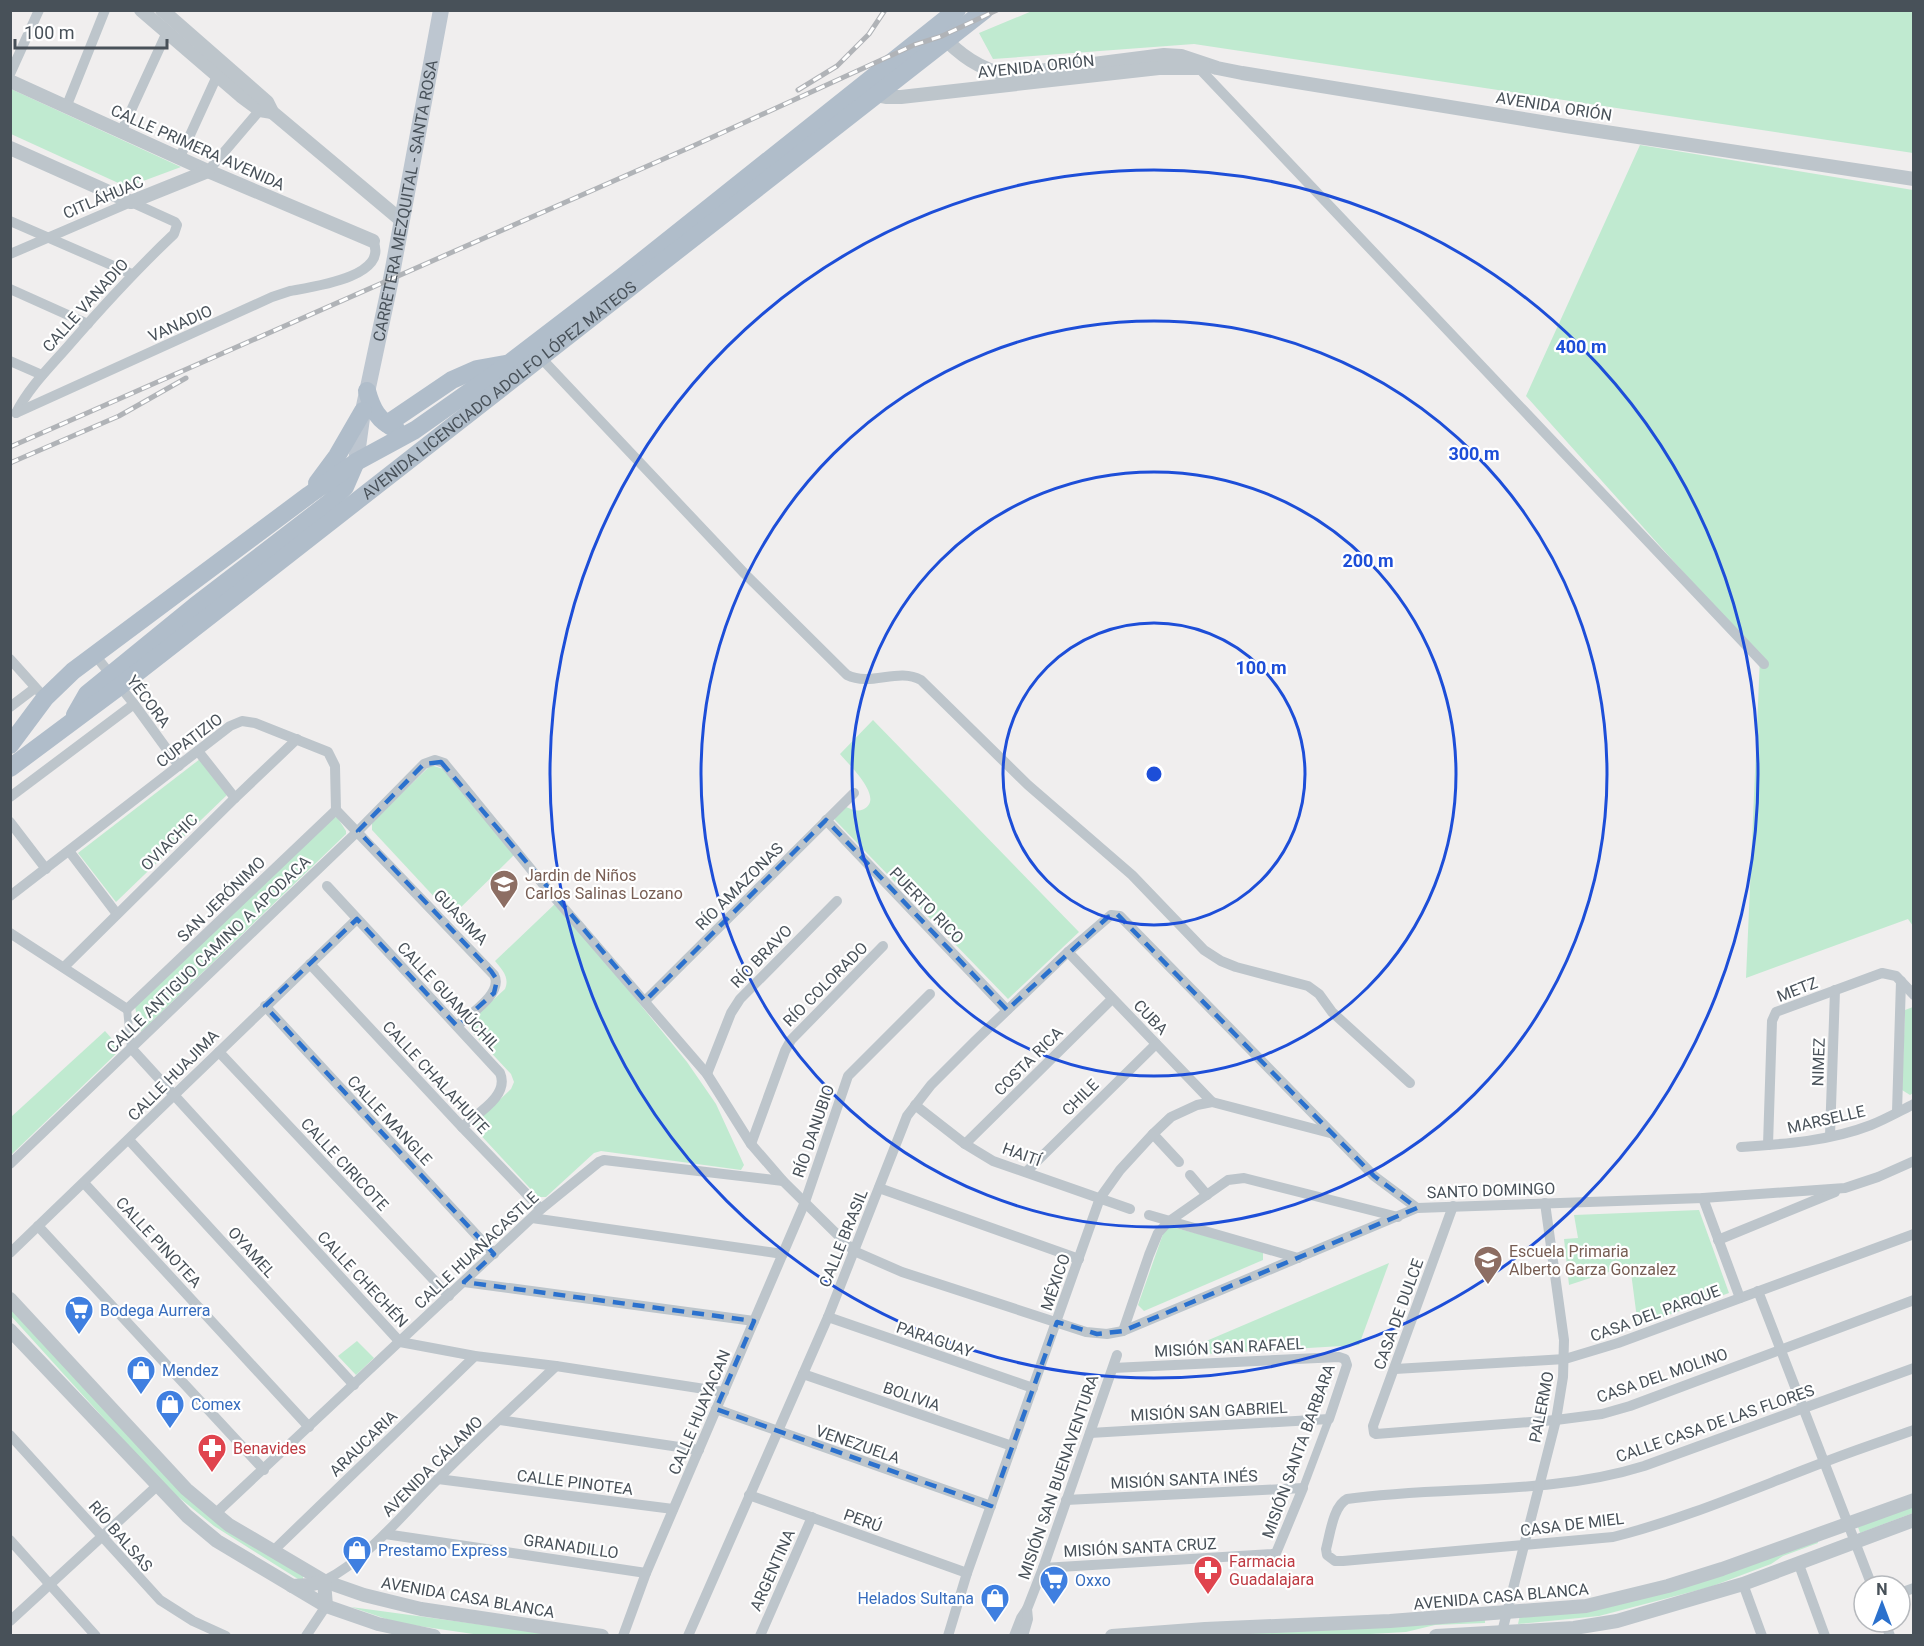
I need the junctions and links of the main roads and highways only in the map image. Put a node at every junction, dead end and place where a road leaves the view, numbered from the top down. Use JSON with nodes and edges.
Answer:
{"nodes":[{"id":1,"x":441,"y":10,"type":"edge"},
{"id":2,"x":957,"y":10,"type":"edge"},
{"id":3,"x":983,"y":11,"type":"edge"},
{"id":4,"x":941,"y":34,"type":"junction"},
{"id":5,"x":868,"y":92,"type":"junction"},
{"id":6,"x":510,"y":363,"type":"junction"},
{"id":7,"x":367,"y":391,"type":"junction"},
{"id":8,"x":363,"y":411,"type":"junction"},
{"id":9,"x":387,"y":424,"type":"junction"},
{"id":10,"x":415,"y":430,"type":"junction"},
{"id":11,"x":356,"y":462,"type":"junction"},
{"id":12,"x":387,"y":478,"type":"junction"},
{"id":13,"x":309,"y":495,"type":"junction"},
{"id":14,"x":115,"y":680,"type":"junction"},
{"id":15,"x":10,"y":745,"type":"edge"},
{"id":16,"x":10,"y":768,"type":"edge"}],
"edges":[{"from":1,"to":7,"type":"main road","name":"CARRETERA MEZQUITAL - SANTA ROSA"},
{"from":2,"to":4,"type":"main road","name":"AVENIDA LICENCIADO ADOLFO LÓPEZ MATEOS"},
{"from":3,"to":4,"type":"main road","name":"AVENIDA LICENCIADO ADOLFO LÓPEZ MATEOS"},
{"from":4,"to":5,"type":"main road","name":"AVENIDA LICENCIADO ADOLFO LÓPEZ MATEOS"},
{"from":5,"to":6,"type":"main road","name":"AVENIDA LICENCIADO ADOLFO LÓPEZ MATEOS"},
{"from":5,"to":12,"type":"main road","name":"AVENIDA LICENCIADO ADOLFO LÓPEZ MATEOS"},
{"from":6,"to":9,"type":"main road"},
{"from":6,"to":10,"type":"main road","name":"AVENIDA LICENCIADO ADOLFO LÓPEZ MATEOS"},
{"from":7,"to":8,"type":"main road","name":"CARRETERA MEZQUITAL - SANTA ROSA"},
{"from":7,"to":9,"type":"main road"},
{"from":8,"to":11,"type":"main road","name":"CARRETERA MEZQUITAL - SANTA ROSA"},
{"from":8,"to":13,"type":"main road"},
{"from":9,"to":10,"type":"main road"},
{"from":10,"to":11,"type":"main road","name":"AVENIDA LICENCIADO ADOLFO LÓPEZ MATEOS"},
{"from":11,"to":12,"type":"main road"},
{"from":11,"to":13,"type":"main road","name":"AVENIDA LICENCIADO ADOLFO LÓPEZ MATEOS"},
{"from":11,"to":14,"type":"main road"},
{"from":12,"to":14,"type":"main road","name":"AVENIDA LICENCIADO ADOLFO LÓPEZ MATEOS"},
{"from":13,"to":15,"type":"main road","name":"AVENIDA LICENCIADO ADOLFO LÓPEZ MATEOS"},
{"from":14,"to":16,"type":"main road"}]}
